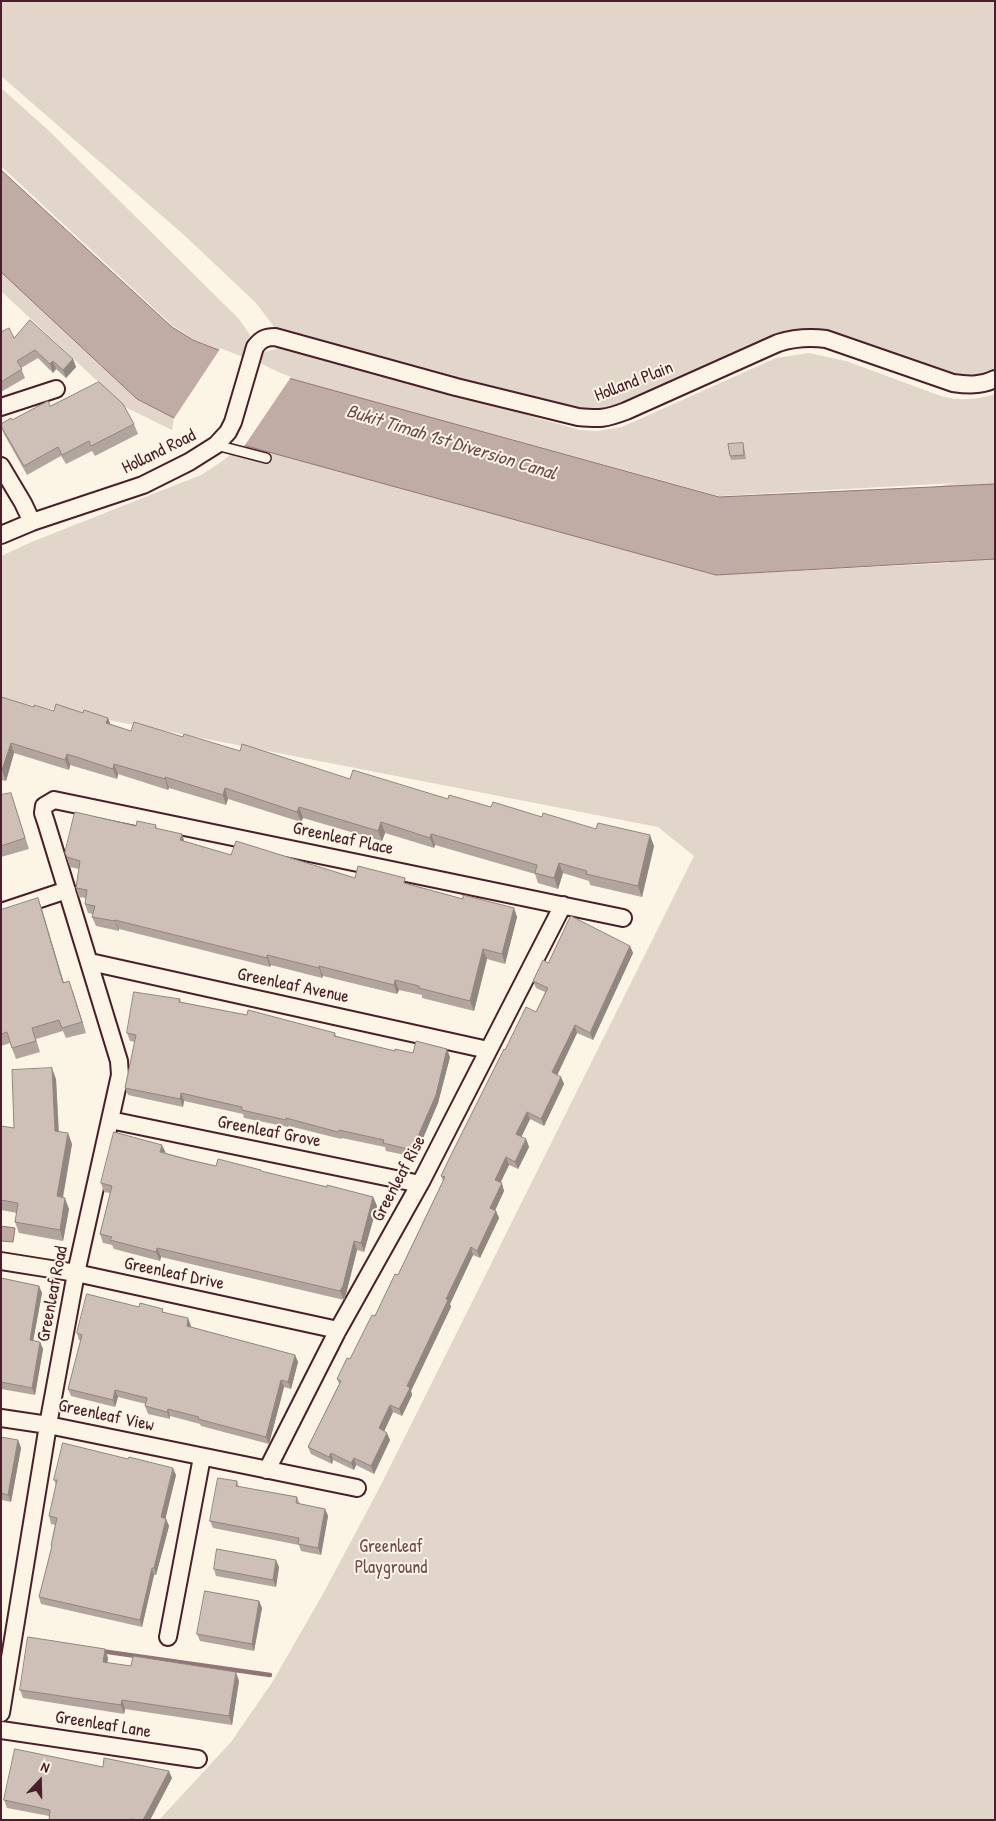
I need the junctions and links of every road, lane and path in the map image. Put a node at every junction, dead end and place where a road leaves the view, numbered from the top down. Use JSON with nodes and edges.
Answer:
{"nodes":[{"id":1,"x":268,"y":337,"type":"joint"},
{"id":2,"x":995,"y":378,"type":"edge"},
{"id":3,"x":56,"y":389,"type":"dead end"},
{"id":4,"x":1,"y":407,"type":"edge"},
{"id":5,"x":219,"y":442,"type":"junction"},
{"id":6,"x":266,"y":458,"type":"dead end"},
{"id":7,"x":1,"y":466,"type":"edge"},
{"id":8,"x":32,"y":522,"type":"junction"},
{"id":9,"x":1,"y":534,"type":"edge"},
{"id":10,"x":54,"y":800,"type":"joint"},
{"id":11,"x":67,"y":890,"type":"junction"},
{"id":12,"x":563,"y":905,"type":"junction"},
{"id":13,"x":1,"y":912,"type":"edge"},
{"id":14,"x":623,"y":918,"type":"dead end"},
{"id":15,"x":90,"y":962,"type":"junction"},
{"id":16,"x":488,"y":1050,"type":"junction"},
{"id":17,"x":110,"y":1120,"type":"junction"},
{"id":18,"x":420,"y":1184,"type":"junction"},
{"id":19,"x":1,"y":1261,"type":"edge"},
{"id":20,"x":76,"y":1273,"type":"junction"},
{"id":21,"x":338,"y":1330,"type":"junction"},
{"id":22,"x":1,"y":1418,"type":"edge"},
{"id":23,"x":48,"y":1425,"type":"junction"},
{"id":24,"x":202,"y":1457,"type":"junction"},
{"id":25,"x":267,"y":1470,"type":"junction"},
{"id":26,"x":357,"y":1488,"type":"dead end"},
{"id":27,"x":168,"y":1637,"type":"dead end"},
{"id":28,"x":1,"y":1713,"type":"edge"},
{"id":29,"x":1,"y":1730,"type":"edge"},
{"id":30,"x":198,"y":1759,"type":"dead end"}],
"edges":[{"from":1,"to":2,"type":"street","name":"Holland Plain"},
{"from":1,"to":5,"type":"street","name":"Holland Road"},
{"from":3,"to":4,"type":"street"},
{"from":5,"to":6,"type":"lane"},
{"from":5,"to":8,"type":"street","name":"Holland Road"},
{"from":7,"to":8,"type":"street"},
{"from":8,"to":9,"type":"street","name":"Holland Road"},
{"from":10,"to":11,"type":"street","name":"Greenleaf Road"},
{"from":10,"to":12,"type":"street","name":"Greenleaf Place"},
{"from":11,"to":13,"type":"street"},
{"from":11,"to":15,"type":"street","name":"Greenleaf Road"},
{"from":12,"to":14,"type":"street","name":"Greenleaf Place"},
{"from":12,"to":16,"type":"street","name":"Greenleaf Rise"},
{"from":15,"to":16,"type":"street","name":"Greenleaf Avenue"},
{"from":15,"to":17,"type":"street","name":"Greenleaf Road"},
{"from":16,"to":18,"type":"street","name":"Greenleaf Rise"},
{"from":17,"to":18,"type":"street","name":"Greenleaf Grove"},
{"from":17,"to":20,"type":"street","name":"Greenleaf Road"},
{"from":18,"to":21,"type":"street","name":"Greenleaf Rise"},
{"from":19,"to":20,"type":"street","name":"Greenleaf Drive"},
{"from":20,"to":21,"type":"street","name":"Greenleaf Drive"},
{"from":20,"to":23,"type":"street","name":"Greenleaf Road"},
{"from":21,"to":25,"type":"street","name":"Greenleaf Rise"},
{"from":22,"to":23,"type":"street","name":"Greenleaf View"},
{"from":23,"to":24,"type":"street","name":"Greenleaf View"},
{"from":23,"to":28,"type":"street","name":"Greenleaf Road"},
{"from":24,"to":25,"type":"street","name":"Greenleaf View"},
{"from":24,"to":27,"type":"street"},
{"from":25,"to":26,"type":"street","name":"Greenleaf View"},
{"from":29,"to":30,"type":"street","name":"Greenleaf Lane"}]}
